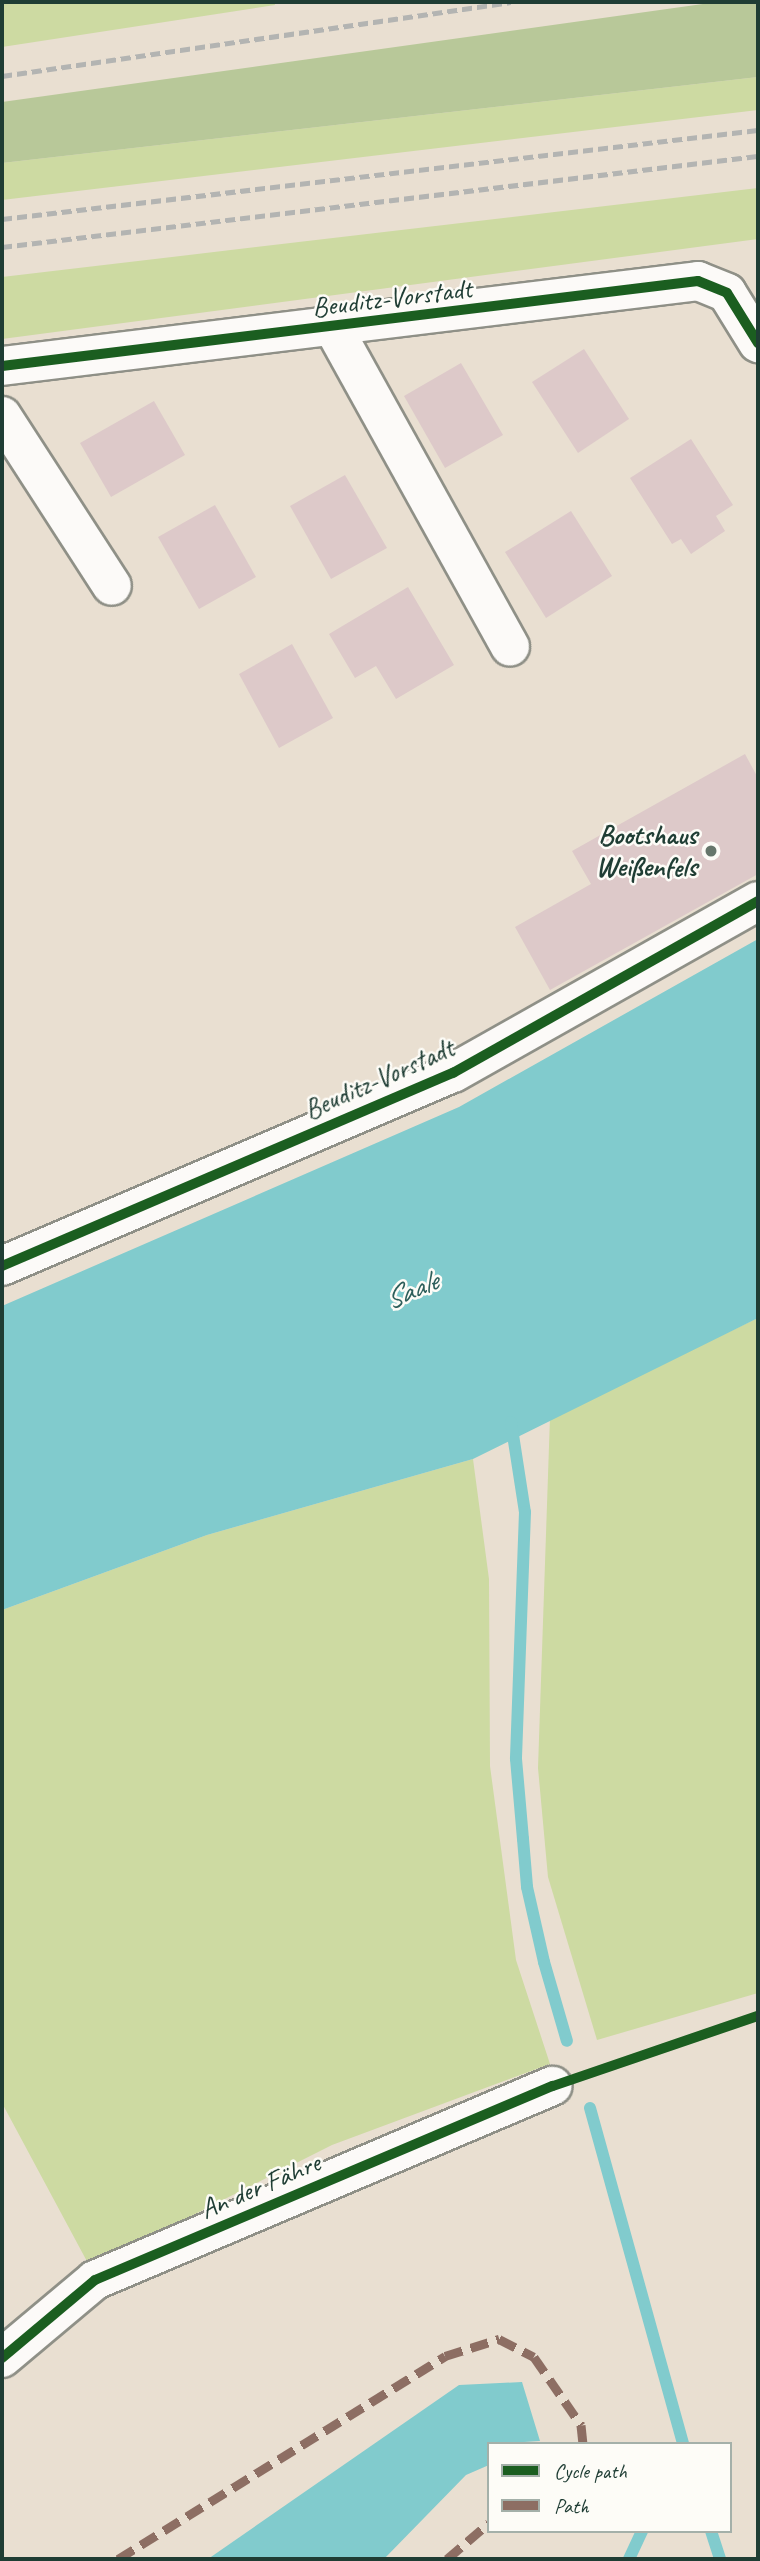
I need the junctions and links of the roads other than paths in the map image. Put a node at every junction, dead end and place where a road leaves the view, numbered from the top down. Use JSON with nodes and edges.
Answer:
{"nodes":[{"id":1,"x":334,"y":329,"type":"junction"},
{"id":2,"x":758,"y":344,"type":"edge"},
{"id":3,"x":2,"y":366,"type":"edge"},
{"id":4,"x":2,"y":416,"type":"edge"},
{"id":5,"x":112,"y":586,"type":"dead end"},
{"id":6,"x":510,"y":646,"type":"dead end"},
{"id":7,"x":758,"y":901,"type":"edge"},
{"id":8,"x":2,"y":1266,"type":"edge"},
{"id":9,"x":553,"y":2085,"type":"dead end"},
{"id":10,"x":2,"y":2358,"type":"edge"}],
"edges":[{"from":1,"to":2,"type":"street","name":"Beuditz-Vorstadt"},
{"from":1,"to":3,"type":"street","name":"Beuditz-Vorstadt"},
{"from":1,"to":6,"type":"street","name":"Beuditz-Vorstadt"},
{"from":4,"to":5,"type":"street"},
{"from":7,"to":8,"type":"street","name":"Beuditz-Vorstadt"},
{"from":9,"to":10,"type":"street","name":"An der Fähre"}]}
